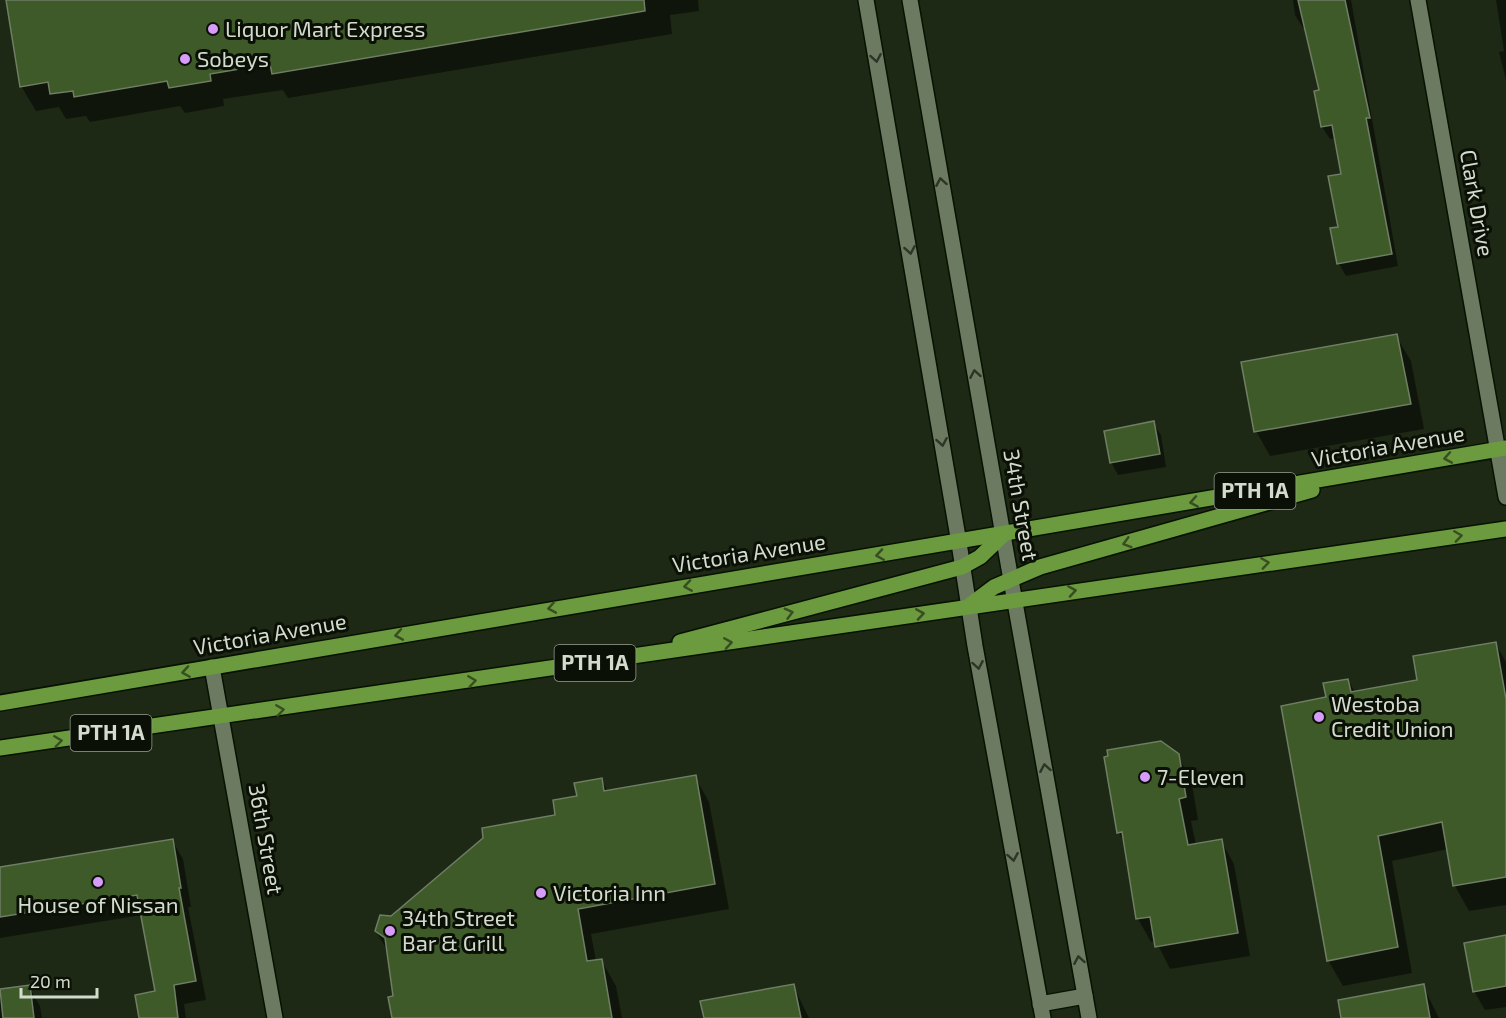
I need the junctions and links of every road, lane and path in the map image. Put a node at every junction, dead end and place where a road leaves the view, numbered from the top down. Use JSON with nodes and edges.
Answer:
{"nodes":[{"id":1,"x":866,"y":0,"type":"edge"},
{"id":2,"x":910,"y":0,"type":"edge"},
{"id":3,"x":1418,"y":0,"type":"edge"},
{"id":4,"x":1501,"y":449,"type":"edge"},
{"id":5,"x":1385,"y":469,"type":"junction"},
{"id":6,"x":1506,"y":497,"type":"edge"},
{"id":7,"x":1506,"y":529,"type":"edge"},
{"id":8,"x":1003,"y":535,"type":"junction"},
{"id":9,"x":959,"y":543,"type":"junction"},
{"id":10,"x":962,"y":567,"type":"junction"},
{"id":11,"x":1011,"y":579,"type":"junction"},
{"id":12,"x":1014,"y":599,"type":"junction"},
{"id":13,"x":968,"y":607,"type":"junction"},
{"id":14,"x":610,"y":660,"type":"junction"},
{"id":15,"x":212,"y":667,"type":"junction"},
{"id":16,"x":0,"y":703,"type":"edge"},
{"id":17,"x":222,"y":718,"type":"junction"},
{"id":18,"x":0,"y":748,"type":"edge"},
{"id":19,"x":1085,"y":996,"type":"junction"},
{"id":20,"x":1041,"y":1011,"type":"edge"},
{"id":21,"x":275,"y":1018,"type":"edge"},
{"id":22,"x":1089,"y":1018,"type":"edge"}],
"edges":[{"from":1,"to":9,"type":"street","one_way":true},
{"from":8,"to":2,"type":"street","name":"34th Street","one_way":true},
{"from":3,"to":4,"type":"street","name":"Clark Drive"},
{"from":4,"to":5,"type":"main road","name":"Victoria Avenue","number":"PTH 1A","one_way":true},
{"from":4,"to":6,"type":"street","name":"Clark Drive"},
{"from":5,"to":8,"type":"main road","name":"Victoria Avenue","number":"PTH 1A","one_way":true},
{"from":5,"to":11,"type":"main road","one_way":true},
{"from":12,"to":7,"type":"main road","number":"PTH 1A","one_way":true},
{"from":8,"to":9,"type":"main road","name":"Victoria Avenue","number":"PTH 1A"},
{"from":8,"to":10,"type":"main road"},
{"from":8,"to":11,"type":"street","name":"34th Street"},
{"from":9,"to":10,"type":"street"},
{"from":9,"to":15,"type":"main road","name":"Victoria Avenue","number":"PTH 1A","one_way":true},
{"from":10,"to":13,"type":"street"},
{"from":14,"to":10,"type":"main road","one_way":true},
{"from":11,"to":12,"type":"street","name":"34th Street"},
{"from":11,"to":13,"type":"main road"},
{"from":12,"to":13,"type":"main road","number":"PTH 1A"},
{"from":19,"to":12,"type":"street","name":"34th Street","one_way":true},
{"from":14,"to":13,"type":"main road","number":"PTH 1A","one_way":true},
{"from":13,"to":20,"type":"street","one_way":true},
{"from":17,"to":14,"type":"main road","number":"PTH 1A","one_way":true},
{"from":15,"to":16,"type":"main road","name":"Victoria Avenue","number":"PTH 1A","one_way":true},
{"from":15,"to":17,"type":"street","name":"36th Street"},
{"from":18,"to":17,"type":"main road","number":"PTH 1A","one_way":true},
{"from":17,"to":21,"type":"street","name":"36th Street"},
{"from":19,"to":20,"type":"street"},
{"from":19,"to":22,"type":"street","name":"34th Street"}]}
